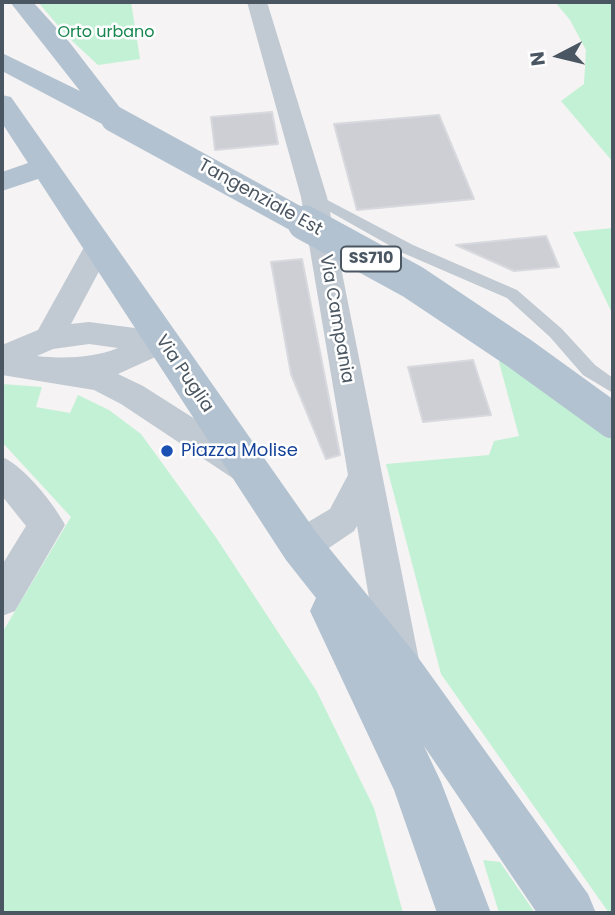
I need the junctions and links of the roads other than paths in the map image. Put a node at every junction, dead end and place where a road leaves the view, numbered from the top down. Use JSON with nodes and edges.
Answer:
{"nodes":[{"id":1,"x":21,"y":2,"type":"edge"},
{"id":2,"x":257,"y":2,"type":"edge"},
{"id":3,"x":2,"y":61,"type":"edge"},
{"id":4,"x":2,"y":78,"type":"edge"},
{"id":5,"x":2,"y":103,"type":"edge"},
{"id":6,"x":114,"y":119,"type":"junction"},
{"id":7,"x":44,"y":167,"type":"junction"},
{"id":8,"x":2,"y":182,"type":"edge"},
{"id":9,"x":314,"y":197,"type":"junction"},
{"id":10,"x":98,"y":247,"type":"junction"},
{"id":11,"x":49,"y":338,"type":"junction"},
{"id":12,"x":162,"y":341,"type":"junction"},
{"id":13,"x":2,"y":360,"type":"edge"},
{"id":14,"x":59,"y":371,"type":"junction"},
{"id":15,"x":613,"y":386,"type":"edge"},
{"id":16,"x":613,"y":421,"type":"edge"},
{"id":17,"x":249,"y":471,"type":"junction"},
{"id":18,"x":2,"y":472,"type":"edge"},
{"id":19,"x":365,"y":476,"type":"junction"},
{"id":20,"x":301,"y":547,"type":"junction"},
{"id":21,"x":2,"y":598,"type":"edge"},
{"id":22,"x":401,"y":672,"type":"junction"},
{"id":23,"x":464,"y":913,"type":"edge"},
{"id":24,"x":569,"y":913,"type":"edge"}],
"edges":[{"from":1,"to":6,"type":"main road"},
{"from":2,"to":9,"type":"street","name":"Via Campania"},
{"from":3,"to":6,"type":"main road","name":"Tangenziale Est","number":"SS710"},
{"from":4,"to":6,"type":"main road"},
{"from":5,"to":7,"type":"main road","name":"Via Puglia"},
{"from":6,"to":16,"type":"main road","name":"Tangenziale Est","number":"SS710","bridge":true},
{"from":7,"to":8,"type":"main road"},
{"from":7,"to":10,"type":"main road","name":"Via Puglia"},
{"from":9,"to":15,"type":"lane"},
{"from":9,"to":19,"type":"street","name":"Via Campania"},
{"from":10,"to":11,"type":"street"},
{"from":10,"to":12,"type":"main road","name":"Via Puglia"},
{"from":11,"to":12,"type":"street"},
{"from":11,"to":13,"type":"street"},
{"from":12,"to":14,"type":"street"},
{"from":12,"to":17,"type":"main road","name":"Via Puglia"},
{"from":13,"to":14,"type":"street"},
{"from":14,"to":17,"type":"street"},
{"from":17,"to":20,"type":"main road","name":"Via Puglia"},
{"from":18,"to":21,"type":"street"},
{"from":19,"to":20,"type":"street"},
{"from":19,"to":22,"type":"street","name":"Via Campania"},
{"from":20,"to":22,"type":"main road","name":"Via Puglia"},
{"from":20,"to":23,"type":"main road"},
{"from":22,"to":24,"type":"main road","name":"Via Puglia"}]}
